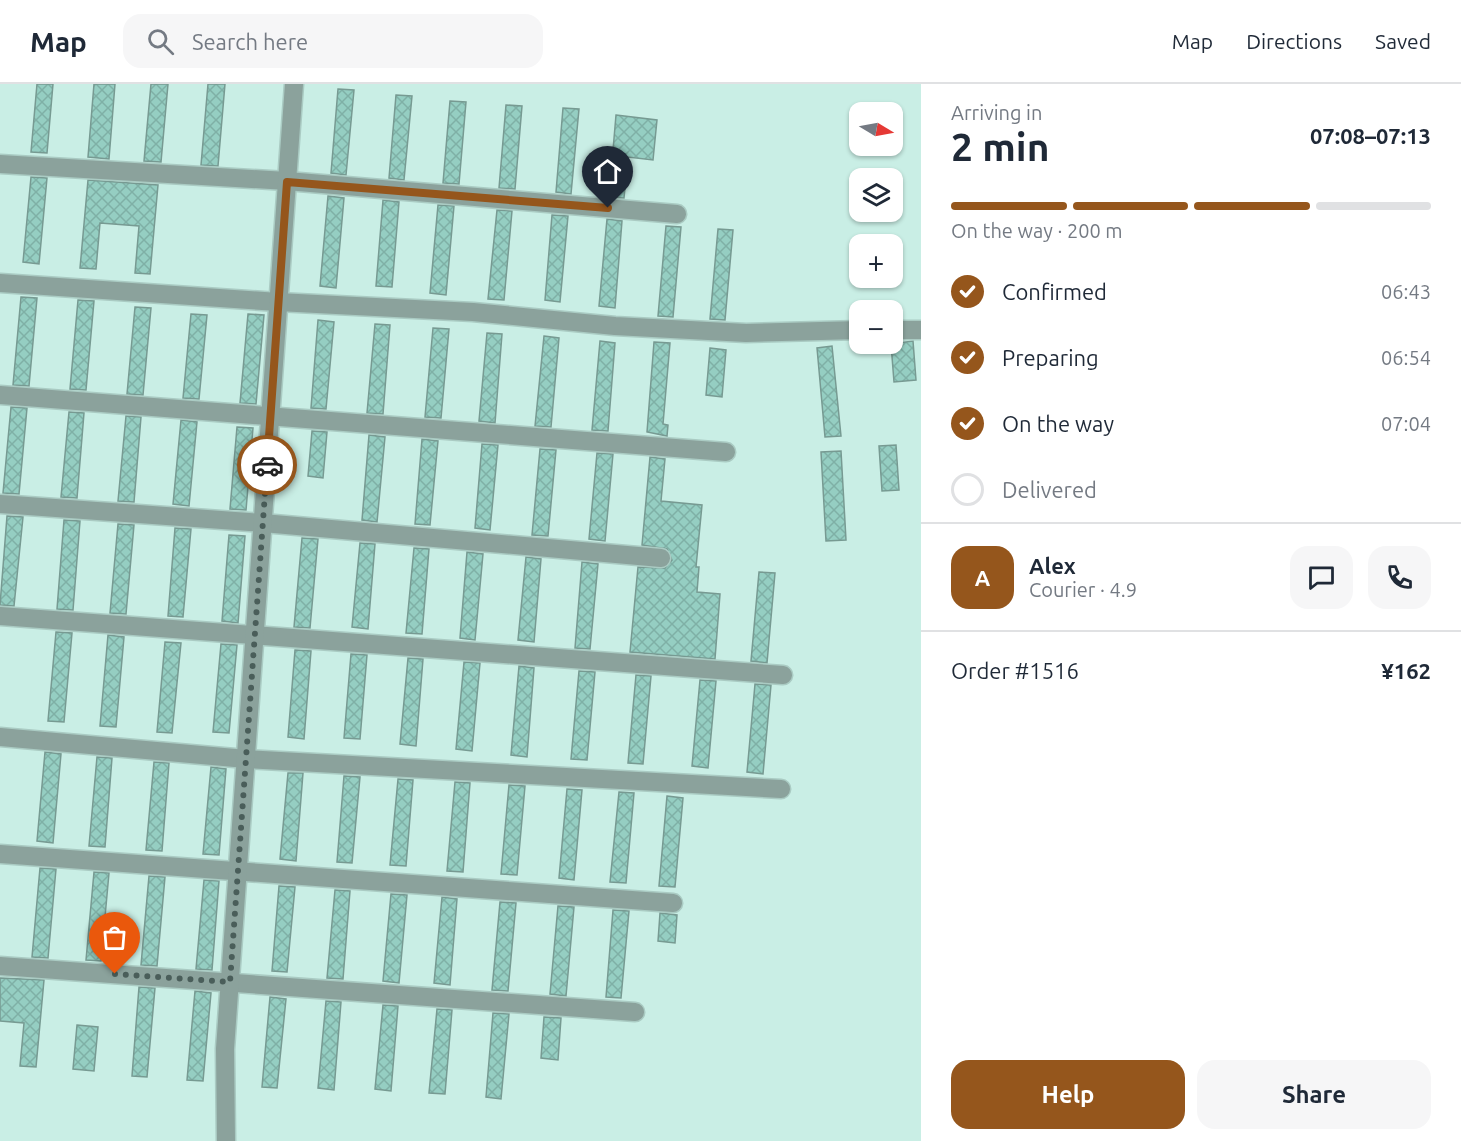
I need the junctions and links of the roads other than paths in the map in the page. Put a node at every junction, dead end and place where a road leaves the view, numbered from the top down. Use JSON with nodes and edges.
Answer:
{"nodes":[{"id":1,"x":294,"y":84,"type":"edge"},
{"id":2,"x":0,"y":164,"type":"edge"},
{"id":3,"x":287,"y":182,"type":"junction"},
{"id":4,"x":677,"y":214,"type":"dead end"},
{"id":5,"x":0,"y":283,"type":"edge"},
{"id":6,"x":278,"y":302,"type":"junction"},
{"id":7,"x":849,"y":330,"type":"edge"},
{"id":8,"x":903,"y":330,"type":"edge"},
{"id":9,"x":921,"y":330,"type":"edge"},
{"id":10,"x":0,"y":395,"type":"edge"},
{"id":11,"x":270,"y":417,"type":"junction"},
{"id":12,"x":726,"y":452,"type":"dead end"},
{"id":13,"x":0,"y":504,"type":"edge"},
{"id":14,"x":262,"y":523,"type":"junction"},
{"id":15,"x":661,"y":558,"type":"dead end"},
{"id":16,"x":0,"y":616,"type":"edge"},
{"id":17,"x":254,"y":637,"type":"junction"},
{"id":18,"x":783,"y":675,"type":"dead end"},
{"id":19,"x":0,"y":737,"type":"edge"},
{"id":20,"x":246,"y":759,"type":"junction"},
{"id":21,"x":781,"y":789,"type":"dead end"},
{"id":22,"x":0,"y":854,"type":"edge"},
{"id":23,"x":238,"y":870,"type":"junction"},
{"id":24,"x":673,"y":903,"type":"dead end"},
{"id":25,"x":0,"y":966,"type":"edge"},
{"id":26,"x":230,"y":982,"type":"junction"},
{"id":27,"x":635,"y":1012,"type":"dead end"},
{"id":28,"x":226,"y":1141,"type":"edge"}],
"edges":[{"from":1,"to":3,"type":"street"},
{"from":2,"to":3,"type":"street"},
{"from":3,"to":4,"type":"street"},
{"from":3,"to":6,"type":"street"},
{"from":5,"to":6,"type":"street"},
{"from":6,"to":7,"type":"street"},
{"from":6,"to":11,"type":"street"},
{"from":8,"to":9,"type":"street"},
{"from":10,"to":11,"type":"street"},
{"from":11,"to":12,"type":"street"},
{"from":11,"to":14,"type":"street"},
{"from":13,"to":14,"type":"street"},
{"from":14,"to":15,"type":"street"},
{"from":14,"to":17,"type":"street"},
{"from":16,"to":17,"type":"street"},
{"from":17,"to":18,"type":"street"},
{"from":17,"to":20,"type":"street"},
{"from":19,"to":20,"type":"street"},
{"from":20,"to":21,"type":"street"},
{"from":20,"to":23,"type":"street"},
{"from":22,"to":23,"type":"street"},
{"from":23,"to":24,"type":"street"},
{"from":23,"to":26,"type":"street"},
{"from":25,"to":26,"type":"street"},
{"from":26,"to":27,"type":"street"},
{"from":26,"to":28,"type":"street"}]}
